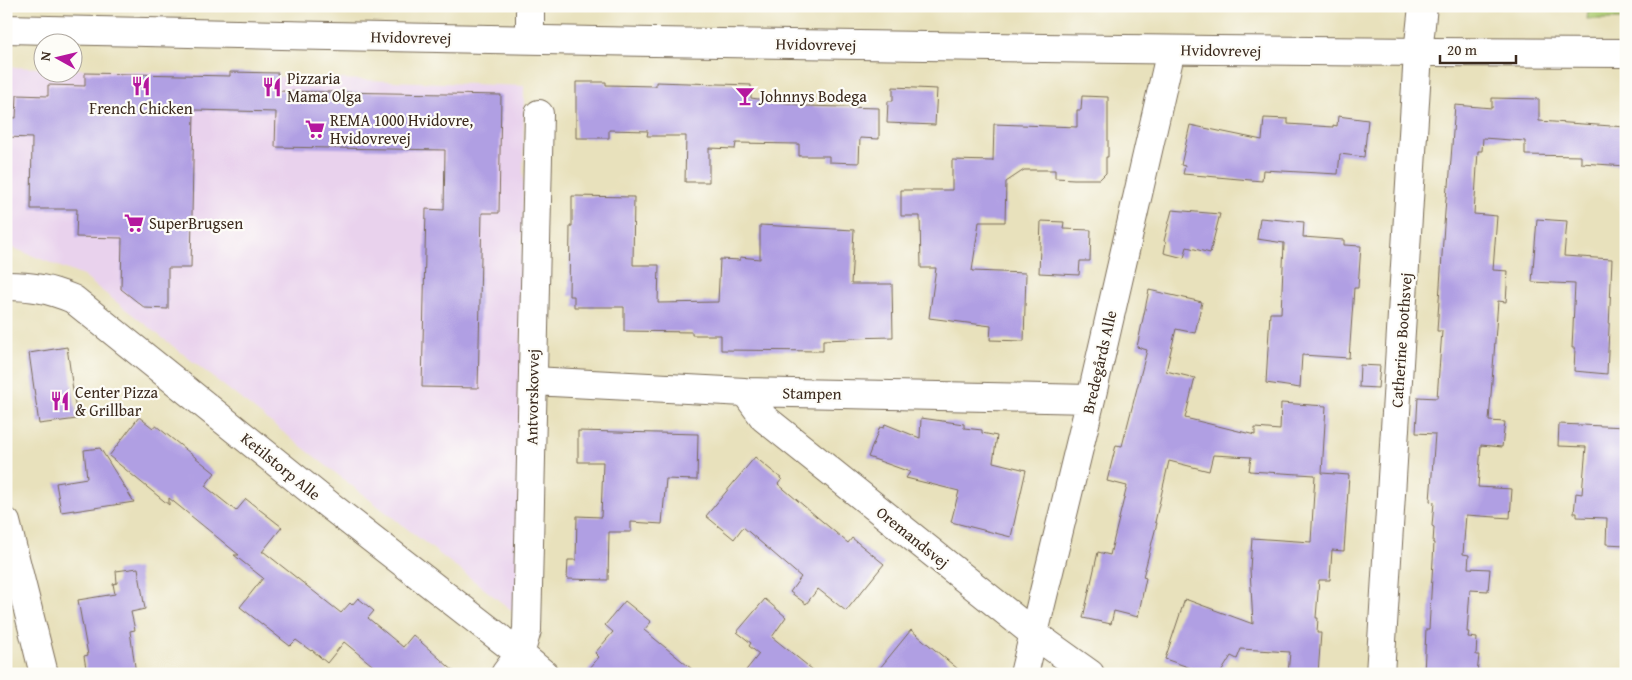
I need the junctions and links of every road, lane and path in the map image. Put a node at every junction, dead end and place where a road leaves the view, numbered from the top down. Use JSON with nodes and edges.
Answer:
{"nodes":[{"id":1,"x":530,"y":6,"type":"edge"},
{"id":2,"x":1423,"y":6,"type":"edge"},
{"id":3,"x":6,"y":29,"type":"edge"},
{"id":4,"x":530,"y":39,"type":"junction"},
{"id":5,"x":1171,"y":50,"type":"junction"},
{"id":6,"x":1418,"y":53,"type":"junction"},
{"id":7,"x":1626,"y":54,"type":"edge"},
{"id":8,"x":539,"y":114,"type":"dead end"},
{"id":9,"x":6,"y":286,"type":"edge"},
{"id":10,"x":533,"y":381,"type":"junction"},
{"id":11,"x":745,"y":392,"type":"junction"},
{"id":12,"x":1090,"y":400,"type":"junction"},
{"id":13,"x":7,"y":533,"type":"edge"},
{"id":14,"x":1034,"y":634,"type":"junction"},
{"id":15,"x":513,"y":664,"type":"edge"},
{"id":16,"x":44,"y":674,"type":"edge"},
{"id":17,"x":544,"y":674,"type":"edge"},
{"id":18,"x":1024,"y":674,"type":"edge"},
{"id":19,"x":1090,"y":674,"type":"edge"},
{"id":20,"x":1380,"y":674,"type":"edge"}],
"edges":[{"from":1,"to":4,"type":"street"},
{"from":2,"to":6,"type":"street","name":"Catherine Boothsvej"},
{"from":3,"to":4,"type":"street","name":"Hvidovrevej"},
{"from":4,"to":5,"type":"street","name":"Hvidovrevej"},
{"from":5,"to":6,"type":"street","name":"Hvidovrevej"},
{"from":5,"to":12,"type":"street","name":"Bredegårds Alle"},
{"from":6,"to":7,"type":"street","name":"Hvidovrevej"},
{"from":6,"to":20,"type":"street","name":"Catherine Boothsvej"},
{"from":8,"to":10,"type":"street","name":"Antvorskovvej"},
{"from":9,"to":15,"type":"street","name":"Ketilstorp Alle"},
{"from":10,"to":11,"type":"street","name":"Stampen"},
{"from":10,"to":15,"type":"street","name":"Antvorskovvej"},
{"from":11,"to":12,"type":"street","name":"Stampen"},
{"from":11,"to":14,"type":"street","name":"Oremandsvej"},
{"from":12,"to":14,"type":"street","name":"Bredegårds Alle"},
{"from":13,"to":16,"type":"street"},
{"from":14,"to":18,"type":"street","name":"Bredegårds Alle"},
{"from":14,"to":19,"type":"street","name":"Oremandsvej"},
{"from":15,"to":17,"type":"street","name":"Ketilstorp Alle"}]}
